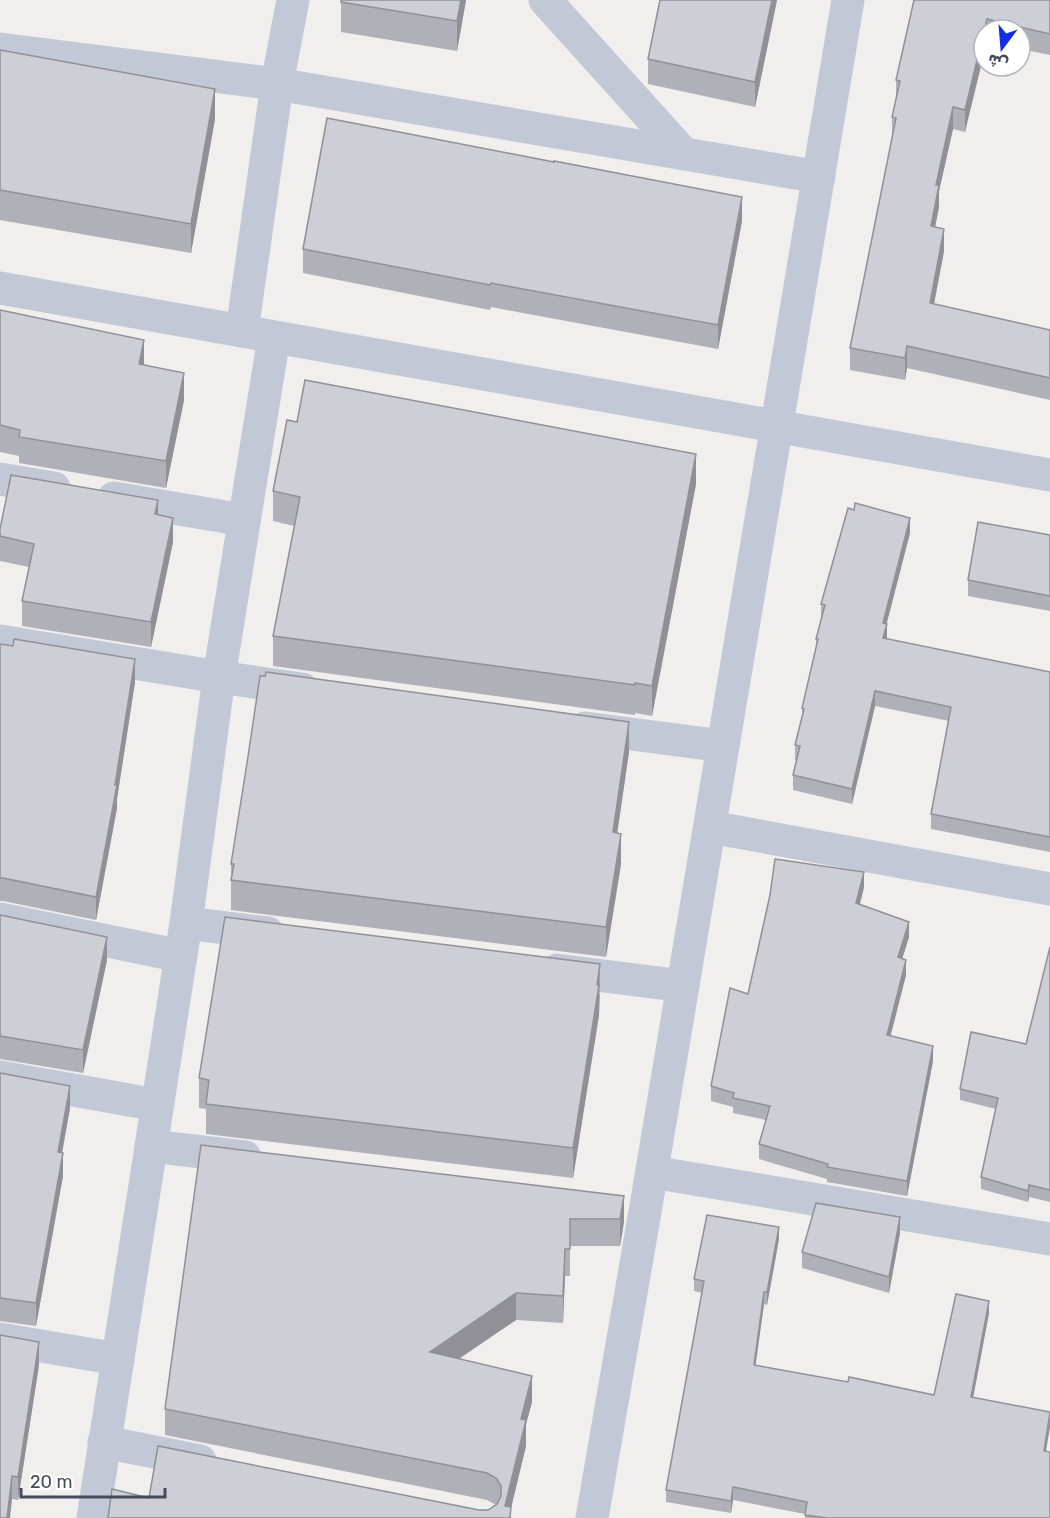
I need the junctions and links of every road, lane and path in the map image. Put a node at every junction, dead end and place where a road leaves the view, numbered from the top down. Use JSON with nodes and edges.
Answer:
{"nodes":[{"id":1,"x":293,"y":0,"type":"edge"},
{"id":2,"x":545,"y":0,"type":"edge"},
{"id":3,"x":848,"y":0,"type":"edge"},
{"id":4,"x":0,"y":49,"type":"edge"},
{"id":5,"x":277,"y":84,"type":"junction"},
{"id":6,"x":684,"y":154,"type":"junction"},
{"id":7,"x":819,"y":177,"type":"junction"},
{"id":8,"x":0,"y":288,"type":"edge"},
{"id":9,"x":242,"y":331,"type":"junction"},
{"id":10,"x":274,"y":337,"type":"junction"},
{"id":11,"x":777,"y":426,"type":"junction"},
{"id":12,"x":1050,"y":474,"type":"edge"},
{"id":13,"x":0,"y":479,"type":"edge"},
{"id":14,"x":244,"y":520,"type":"junction"},
{"id":15,"x":0,"y":641,"type":"edge"},
{"id":16,"x":219,"y":677,"type":"junction"},
{"id":17,"x":336,"y":693,"type":"edge"},
{"id":18,"x":559,"y":724,"type":"edge"},
{"id":19,"x":723,"y":747,"type":"junction"},
{"id":20,"x":710,"y":827,"type":"junction"},
{"id":21,"x":1050,"y":889,"type":"edge"},
{"id":22,"x":0,"y":919,"type":"edge"},
{"id":23,"x":186,"y":923,"type":"junction"},
{"id":24,"x":293,"y":936,"type":"edge"},
{"id":25,"x":181,"y":956,"type":"junction"},
{"id":26,"x":530,"y":966,"type":"edge"},
{"id":27,"x":683,"y":986,"type":"junction"},
{"id":28,"x":0,"y":1077,"type":"edge"},
{"id":29,"x":157,"y":1105,"type":"junction"},
{"id":30,"x":151,"y":1146,"type":"junction"},
{"id":31,"x":269,"y":1160,"type":"edge"},
{"id":32,"x":652,"y":1172,"type":"junction"},
{"id":33,"x":1050,"y":1239,"type":"edge"},
{"id":34,"x":0,"y":1340,"type":"edge"},
{"id":35,"x":118,"y":1359,"type":"junction"},
{"id":36,"x":104,"y":1442,"type":"junction"},
{"id":37,"x":230,"y":1467,"type":"edge"},
{"id":38,"x":93,"y":1518,"type":"edge"},
{"id":39,"x":591,"y":1518,"type":"edge"}],
"edges":[{"from":1,"to":5,"type":"street"},
{"from":2,"to":6,"type":"street"},
{"from":3,"to":7,"type":"street"},
{"from":4,"to":5,"type":"street"},
{"from":5,"to":6,"type":"street"},
{"from":5,"to":9,"type":"street"},
{"from":6,"to":7,"type":"street"},
{"from":7,"to":11,"type":"street"},
{"from":8,"to":9,"type":"street"},
{"from":9,"to":10,"type":"street"},
{"from":10,"to":11,"type":"street"},
{"from":10,"to":14,"type":"street"},
{"from":11,"to":12,"type":"street"},
{"from":11,"to":19,"type":"street"},
{"from":13,"to":14,"type":"street"},
{"from":14,"to":16,"type":"street"},
{"from":15,"to":16,"type":"street"},
{"from":16,"to":17,"type":"street"},
{"from":16,"to":23,"type":"street"},
{"from":18,"to":19,"type":"street"},
{"from":19,"to":20,"type":"street"},
{"from":20,"to":21,"type":"street"},
{"from":20,"to":27,"type":"street"},
{"from":22,"to":25,"type":"street"},
{"from":23,"to":24,"type":"street"},
{"from":23,"to":25,"type":"street"},
{"from":25,"to":29,"type":"street"},
{"from":26,"to":27,"type":"street"},
{"from":27,"to":32,"type":"street"},
{"from":28,"to":29,"type":"street"},
{"from":29,"to":30,"type":"street"},
{"from":30,"to":31,"type":"street"},
{"from":30,"to":35,"type":"street"},
{"from":32,"to":33,"type":"street"},
{"from":32,"to":39,"type":"street"},
{"from":34,"to":35,"type":"street"},
{"from":35,"to":36,"type":"street"},
{"from":36,"to":37,"type":"street"},
{"from":36,"to":38,"type":"street"}]}
